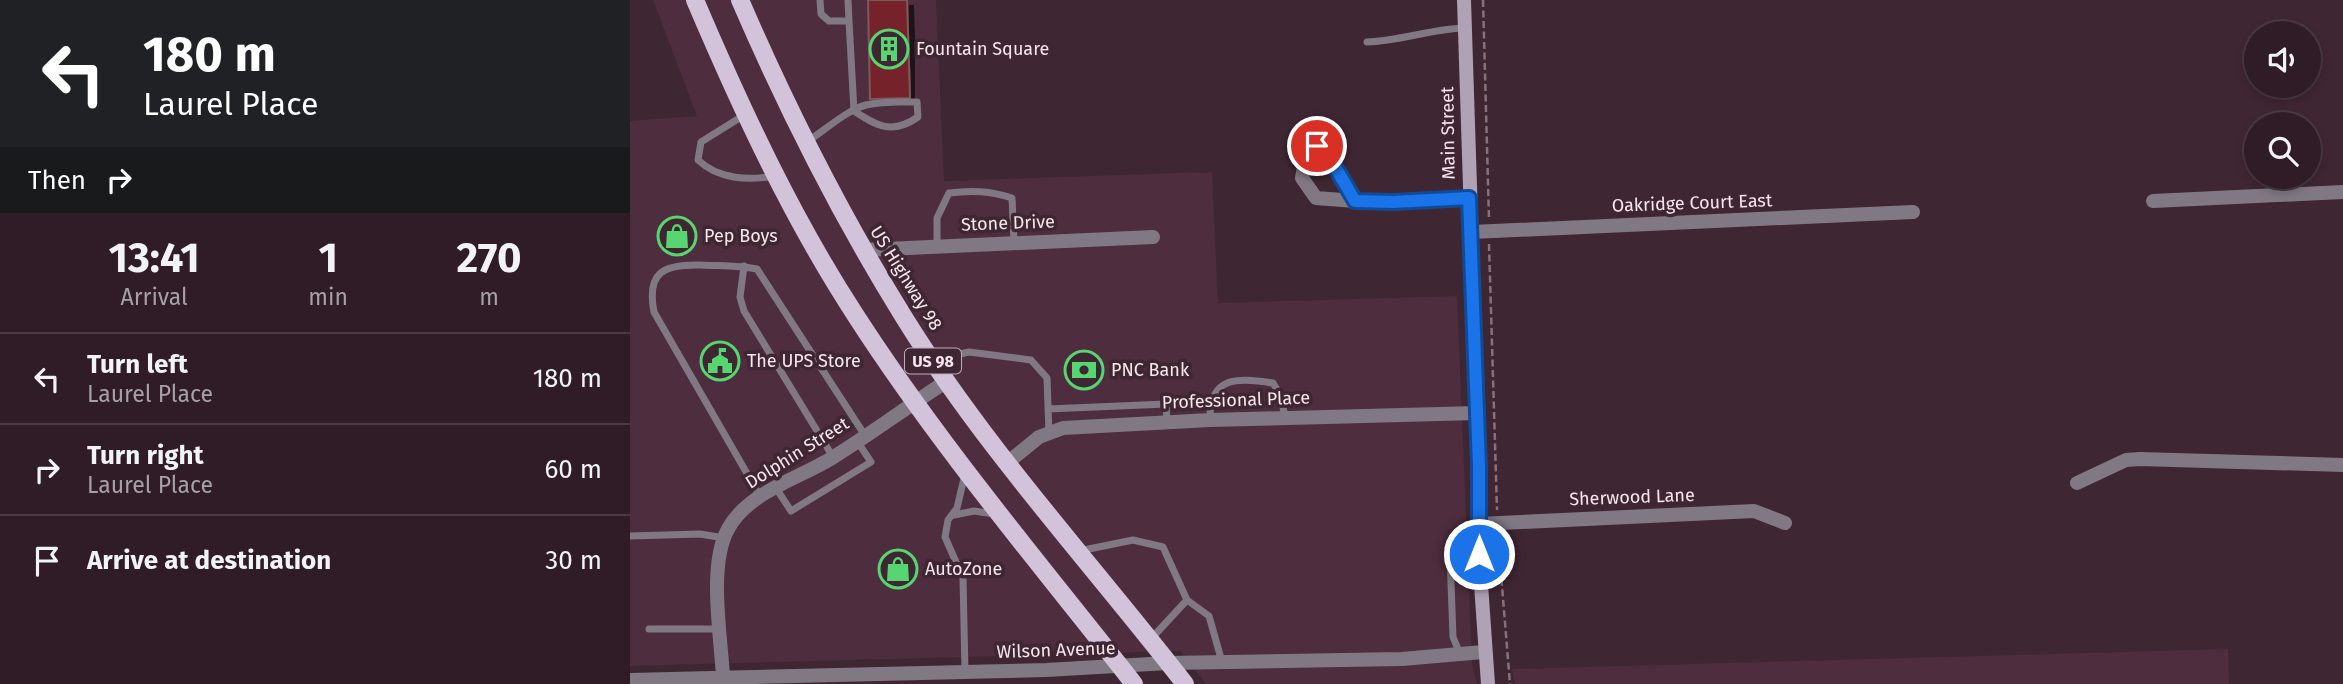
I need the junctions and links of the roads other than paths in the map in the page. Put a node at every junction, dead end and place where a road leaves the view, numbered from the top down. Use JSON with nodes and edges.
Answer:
{"nodes":[{"id":1,"x":695,"y":0,"type":"edge"},
{"id":2,"x":740,"y":0,"type":"edge"},
{"id":3,"x":820,"y":0,"type":"edge"},
{"id":4,"x":848,"y":0,"type":"edge"},
{"id":5,"x":1464,"y":0,"type":"edge"},
{"id":6,"x":849,"y":20,"type":"junction"},
{"id":7,"x":1465,"y":28,"type":"junction"},
{"id":8,"x":1367,"y":42,"type":"dead end"},
{"id":9,"x":854,"y":111,"type":"junction"},
{"id":10,"x":746,"y":114,"type":"junction"},
{"id":11,"x":804,"y":144,"type":"junction"},
{"id":12,"x":778,"y":176,"type":"junction"},
{"id":13,"x":2343,"y":192,"type":"edge"},
{"id":14,"x":1469,"y":198,"type":"junction"},
{"id":15,"x":1355,"y":201,"type":"dead end"},
{"id":16,"x":2154,"y":201,"type":"dead end"},
{"id":17,"x":1913,"y":212,"type":"dead end"},
{"id":18,"x":1472,"y":232,"type":"junction"},
{"id":19,"x":1153,"y":237,"type":"dead end"},
{"id":20,"x":1014,"y":242,"type":"junction"},
{"id":21,"x":937,"y":246,"type":"junction"},
{"id":22,"x":864,"y":250,"type":"junction"},
{"id":23,"x":744,"y":266,"type":"junction"},
{"id":24,"x":933,"y":360,"type":"junction"},
{"id":25,"x":947,"y":381,"type":"junction"},
{"id":26,"x":913,"y":402,"type":"junction"},
{"id":27,"x":1048,"y":409,"type":"junction"},
{"id":28,"x":1477,"y":413,"type":"junction"},
{"id":29,"x":1285,"y":418,"type":"junction"},
{"id":30,"x":1210,"y":419,"type":"junction"},
{"id":31,"x":1167,"y":421,"type":"junction"},
{"id":32,"x":1049,"y":433,"type":"junction"},
{"id":33,"x":860,"y":437,"type":"junction"},
{"id":34,"x":832,"y":457,"type":"junction"},
{"id":35,"x":1007,"y":463,"type":"junction"},
{"id":36,"x":2343,"y":465,"type":"edge"},
{"id":37,"x":965,"y":472,"type":"junction"},
{"id":38,"x":2077,"y":482,"type":"dead end"},
{"id":39,"x":776,"y":488,"type":"junction"},
{"id":40,"x":760,"y":496,"type":"junction"},
{"id":41,"x":998,"y":514,"type":"junction"},
{"id":42,"x":954,"y":515,"type":"junction"},
{"id":43,"x":1785,"y":523,"type":"dead end"},
{"id":44,"x":1479,"y":524,"type":"junction"},
{"id":45,"x":630,"y":536,"type":"edge"},
{"id":46,"x":724,"y":538,"type":"junction"},
{"id":47,"x":1078,"y":551,"type":"junction"},
{"id":48,"x":1479,"y":554,"type":"junction"},
{"id":49,"x":1187,"y":600,"type":"junction"},
{"id":50,"x":649,"y":629,"type":"dead end"},
{"id":51,"x":720,"y":629,"type":"junction"},
{"id":52,"x":1150,"y":640,"type":"junction"},
{"id":53,"x":1483,"y":652,"type":"junction"},
{"id":54,"x":1460,"y":654,"type":"junction"},
{"id":55,"x":1222,"y":662,"type":"junction"},
{"id":56,"x":1168,"y":663,"type":"junction"},
{"id":57,"x":1121,"y":667,"type":"junction"},
{"id":58,"x":965,"y":671,"type":"junction"},
{"id":59,"x":723,"y":677,"type":"junction"},
{"id":60,"x":1047,"y":677,"type":"edge"},
{"id":61,"x":630,"y":680,"type":"edge"},
{"id":62,"x":673,"y":681,"type":"edge"},
{"id":63,"x":1134,"y":684,"type":"edge"},
{"id":64,"x":1185,"y":684,"type":"edge"},
{"id":65,"x":1488,"y":684,"type":"edge"}],
"edges":[{"from":1,"to":10,"type":"main road","number":"US 98"},
{"from":2,"to":11,"type":"main road","name":"US Highway 98","number":"US 98"},
{"from":3,"to":6,"type":"lane"},
{"from":4,"to":6,"type":"lane"},
{"from":5,"to":7,"type":"main road","name":"Main Street"},
{"from":6,"to":9,"type":"lane"},
{"from":7,"to":8,"type":"lane"},
{"from":7,"to":14,"type":"main road","name":"Main Street"},
{"from":9,"to":9,"type":"lane"},
{"from":9,"to":11,"type":"lane"},
{"from":10,"to":12,"type":"main road","number":"US 98"},
{"from":10,"to":12,"type":"lane"},
{"from":11,"to":22,"type":"main road","name":"US Highway 98","number":"US 98"},
{"from":12,"to":26,"type":"main road","number":"US 98"},
{"from":13,"to":16,"type":"street"},
{"from":14,"to":15,"type":"street"},
{"from":14,"to":18,"type":"main road","name":"Main Street"},
{"from":17,"to":18,"type":"street","name":"Oakridge Court East"},
{"from":18,"to":28,"type":"main road","name":"Main Street"},
{"from":19,"to":20,"type":"street","name":"Stone Drive"},
{"from":20,"to":21,"type":"street","name":"Stone Drive"},
{"from":20,"to":21,"type":"lane"},
{"from":21,"to":22,"type":"street","name":"Stone Drive"},
{"from":22,"to":24,"type":"main road","name":"US Highway 98","number":"US 98"},
{"from":23,"to":33,"type":"lane"},
{"from":23,"to":34,"type":"lane"},
{"from":23,"to":40,"type":"lane"},
{"from":24,"to":25,"type":"main road","name":"US Highway 98","number":"US 98"},
{"from":24,"to":27,"type":"lane"},
{"from":25,"to":26,"type":"street","name":"Dolphin Street"},
{"from":25,"to":35,"type":"main road","name":"US Highway 98","number":"US 98"},
{"from":26,"to":33,"type":"street","name":"Dolphin Street"},
{"from":26,"to":37,"type":"main road","number":"US 98"},
{"from":27,"to":31,"type":"lane"},
{"from":27,"to":32,"type":"lane"},
{"from":28,"to":29,"type":"street","name":"Professional Place"},
{"from":28,"to":44,"type":"main road","name":"Main Street"},
{"from":29,"to":30,"type":"street","name":"Professional Place"},
{"from":29,"to":30,"type":"lane"},
{"from":30,"to":31,"type":"street","name":"Professional Place"},
{"from":31,"to":32,"type":"street","name":"Professional Place"},
{"from":32,"to":35,"type":"street","name":"Professional Place"},
{"from":33,"to":34,"type":"street","name":"Dolphin Street"},
{"from":33,"to":39,"type":"lane"},
{"from":34,"to":39,"type":"street","name":"Dolphin Street"},
{"from":35,"to":47,"type":"main road","name":"US Highway 98","number":"US 98"},
{"from":36,"to":38,"type":"street"},
{"from":37,"to":41,"type":"main road","number":"US 98"},
{"from":37,"to":42,"type":"lane"},
{"from":39,"to":40,"type":"street","name":"Dolphin Street"},
{"from":40,"to":46,"type":"street","name":"Dolphin Street"},
{"from":41,"to":42,"type":"lane"},
{"from":41,"to":57,"type":"main road","number":"US 98"},
{"from":42,"to":58,"type":"lane"},
{"from":43,"to":44,"type":"street","name":"Sherwood Lane"},
{"from":44,"to":48,"type":"main road","name":"Main Street"},
{"from":45,"to":46,"type":"lane"},
{"from":46,"to":51,"type":"street","name":"Dolphin Street"},
{"from":47,"to":49,"type":"lane"},
{"from":47,"to":52,"type":"main road","name":"US Highway 98","number":"US 98"},
{"from":48,"to":53,"type":"main road","name":"Main Street"},
{"from":48,"to":54,"type":"lane"},
{"from":49,"to":52,"type":"lane"},
{"from":49,"to":55,"type":"lane"},
{"from":50,"to":51,"type":"lane"},
{"from":51,"to":59,"type":"street","name":"Dolphin Street"},
{"from":52,"to":56,"type":"main road","name":"US Highway 98","number":"US 98"},
{"from":53,"to":54,"type":"street","name":"Wilson Avenue"},
{"from":53,"to":65,"type":"main road","name":"Main Street"},
{"from":54,"to":55,"type":"street","name":"Wilson Avenue"},
{"from":55,"to":56,"type":"street","name":"Wilson Avenue"},
{"from":56,"to":57,"type":"street","name":"Wilson Avenue"},
{"from":56,"to":64,"type":"main road","name":"US Highway 98","number":"US 98"},
{"from":57,"to":60,"type":"street","name":"Wilson Avenue"},
{"from":57,"to":63,"type":"main road","number":"US 98"},
{"from":58,"to":59,"type":"street","name":"Wilson Avenue"},
{"from":58,"to":60,"type":"street","name":"Wilson Avenue"},
{"from":59,"to":62,"type":"street","name":"Wilson Avenue"},
{"from":61,"to":62,"type":"street","name":"Wilson Avenue"}]}
